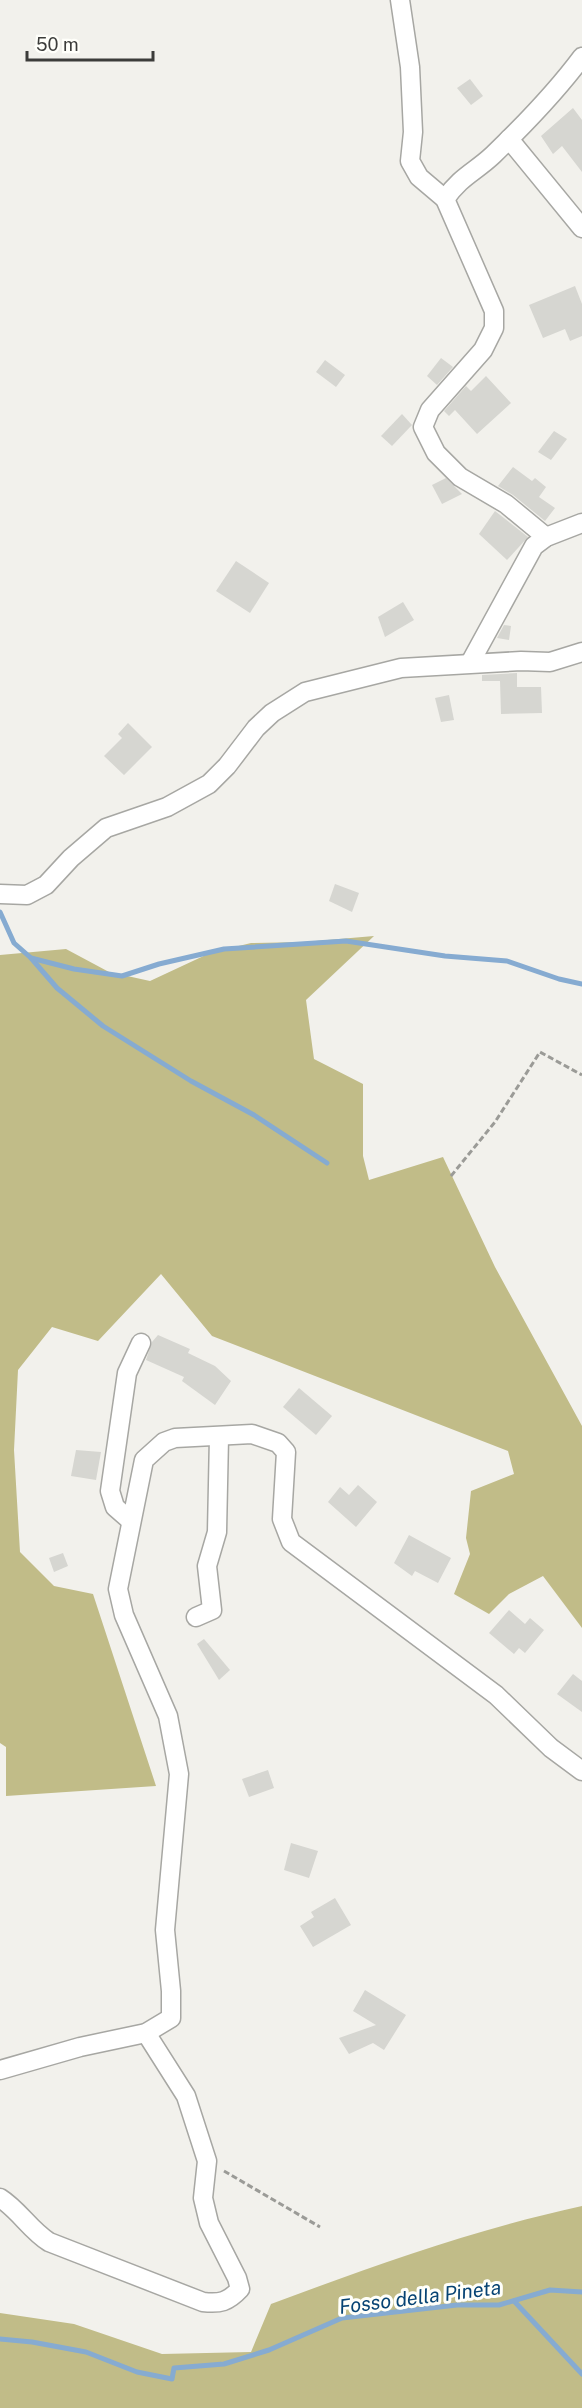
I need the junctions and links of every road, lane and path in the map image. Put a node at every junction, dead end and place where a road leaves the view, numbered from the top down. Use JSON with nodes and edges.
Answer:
{"nodes":[{"id":1,"x":400,"y":0,"type":"edge"},
{"id":2,"x":582,"y":57,"type":"edge"},
{"id":3,"x":509,"y":139,"type":"junction"},
{"id":4,"x":445,"y":199,"type":"junction"},
{"id":5,"x":582,"y":228,"type":"edge"},
{"id":6,"x":582,"y":523,"type":"edge"},
{"id":7,"x":546,"y":537,"type":"junction"},
{"id":8,"x":582,"y":652,"type":"edge"},
{"id":9,"x":470,"y":663,"type":"junction"},
{"id":10,"x":0,"y":894,"type":"edge"},
{"id":11,"x":582,"y":1075,"type":"edge"},
{"id":12,"x":452,"y":1176,"type":"dead end"},
{"id":13,"x":141,"y":1343,"type":"dead end"},
{"id":14,"x":219,"y":1437,"type":"junction"},
{"id":15,"x":131,"y":1521,"type":"junction"},
{"id":16,"x":196,"y":1617,"type":"dead end"},
{"id":17,"x":582,"y":1771,"type":"edge"},
{"id":18,"x":146,"y":2033,"type":"junction"},
{"id":19,"x":0,"y":2070,"type":"edge"},
{"id":20,"x":207,"y":2161,"type":"junction"},
{"id":21,"x":0,"y":2198,"type":"edge"},
{"id":22,"x":320,"y":2227,"type":"dead end"}],
"edges":[{"from":1,"to":4,"type":"street"},
{"from":2,"to":3,"type":"street"},
{"from":3,"to":4,"type":"street"},
{"from":3,"to":5,"type":"street"},
{"from":4,"to":7,"type":"street"},
{"from":6,"to":7,"type":"street"},
{"from":7,"to":9,"type":"street"},
{"from":8,"to":9,"type":"street"},
{"from":9,"to":10,"type":"street"},
{"from":11,"to":12,"type":"path"},
{"from":13,"to":15,"type":"street"},
{"from":14,"to":15,"type":"street"},
{"from":14,"to":16,"type":"street"},
{"from":14,"to":17,"type":"street"},
{"from":15,"to":18,"type":"street"},
{"from":18,"to":19,"type":"street"},
{"from":18,"to":20,"type":"street"},
{"from":20,"to":21,"type":"street"},
{"from":20,"to":22,"type":"path"}]}
